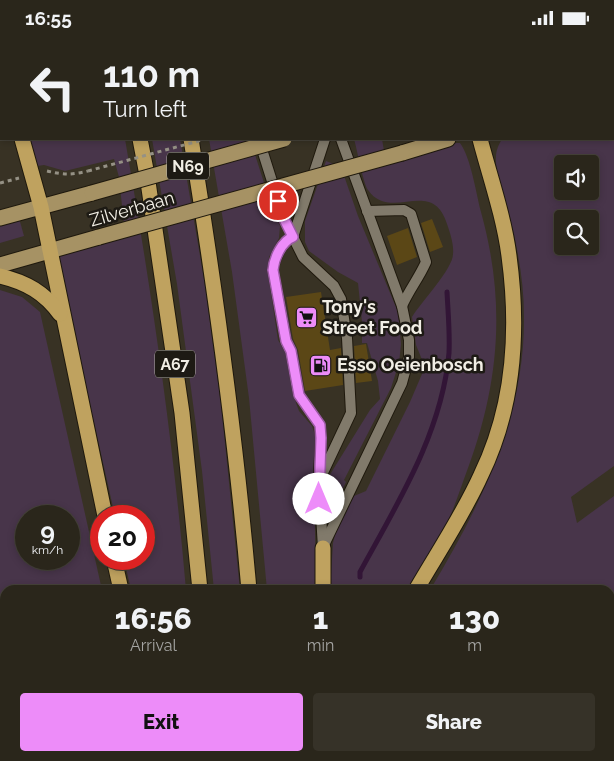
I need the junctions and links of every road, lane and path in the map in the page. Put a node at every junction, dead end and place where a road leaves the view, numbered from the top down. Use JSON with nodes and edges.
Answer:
{"nodes":[{"id":1,"x":22,"y":140,"type":"edge"},
{"id":2,"x":140,"y":140,"type":"edge"},
{"id":3,"x":191,"y":140,"type":"edge"},
{"id":4,"x":202,"y":140,"type":"edge"},
{"id":5,"x":259,"y":140,"type":"edge"},
{"id":6,"x":280,"y":140,"type":"edge"},
{"id":7,"x":325,"y":140,"type":"edge"},
{"id":8,"x":341,"y":140,"type":"edge"},
{"id":9,"x":445,"y":140,"type":"edge"},
{"id":10,"x":480,"y":140,"type":"edge"},
{"id":11,"x":88,"y":171,"type":"dead end"},
{"id":12,"x":41,"y":207,"type":"junction"},
{"id":13,"x":367,"y":211,"type":"junction"},
{"id":14,"x":0,"y":218,"type":"edge"},
{"id":15,"x":293,"y":237,"type":"junction"},
{"id":16,"x":49,"y":252,"type":"junction"},
{"id":17,"x":0,"y":265,"type":"edge"},
{"id":18,"x":0,"y":276,"type":"edge"},
{"id":19,"x":402,"y":305,"type":"junction"},
{"id":20,"x":63,"y":318,"type":"junction"},
{"id":21,"x":319,"y":481,"type":"junction"},
{"id":22,"x":103,"y":505,"type":"edge"},
{"id":23,"x":322,"y":548,"type":"junction"},
{"id":24,"x":116,"y":570,"type":"edge"},
{"id":25,"x":120,"y":585,"type":"edge"},
{"id":26,"x":199,"y":585,"type":"edge"},
{"id":27,"x":248,"y":585,"type":"edge"},
{"id":28,"x":323,"y":585,"type":"edge"},
{"id":29,"x":419,"y":585,"type":"edge"}],
"edges":[{"from":1,"to":12,"type":"highway"},
{"from":2,"to":26,"type":"highway","number":"A67"},
{"from":3,"to":27,"type":"highway"},
{"from":4,"to":11,"type":"path","bridge":true},
{"from":5,"to":15,"type":"lane"},
{"from":6,"to":12,"type":"main road","name":"Zilverbaan","number":"N69","bridge":true},
{"from":7,"to":15,"type":"lane"},
{"from":8,"to":13,"type":"lane"},
{"from":9,"to":16,"type":"main road","name":"Zilverbaan","number":"N69","bridge":true},
{"from":10,"to":29,"type":"highway"},
{"from":12,"to":14,"type":"main road","name":"Zilverbaan","number":"N69"},
{"from":12,"to":16,"type":"highway"},
{"from":13,"to":19,"type":"lane"},
{"from":13,"to":19,"type":"lane"},
{"from":15,"to":21,"type":"lane"},
{"from":15,"to":21,"type":"lane"},
{"from":16,"to":17,"type":"main road","name":"Zilverbaan","number":"N69"},
{"from":16,"to":20,"type":"highway"},
{"from":18,"to":20,"type":"highway"},
{"from":19,"to":23,"type":"lane"},
{"from":20,"to":22,"type":"highway"},
{"from":21,"to":23,"type":"lane"},
{"from":23,"to":28,"type":"highway"},
{"from":24,"to":25,"type":"highway"}]}
